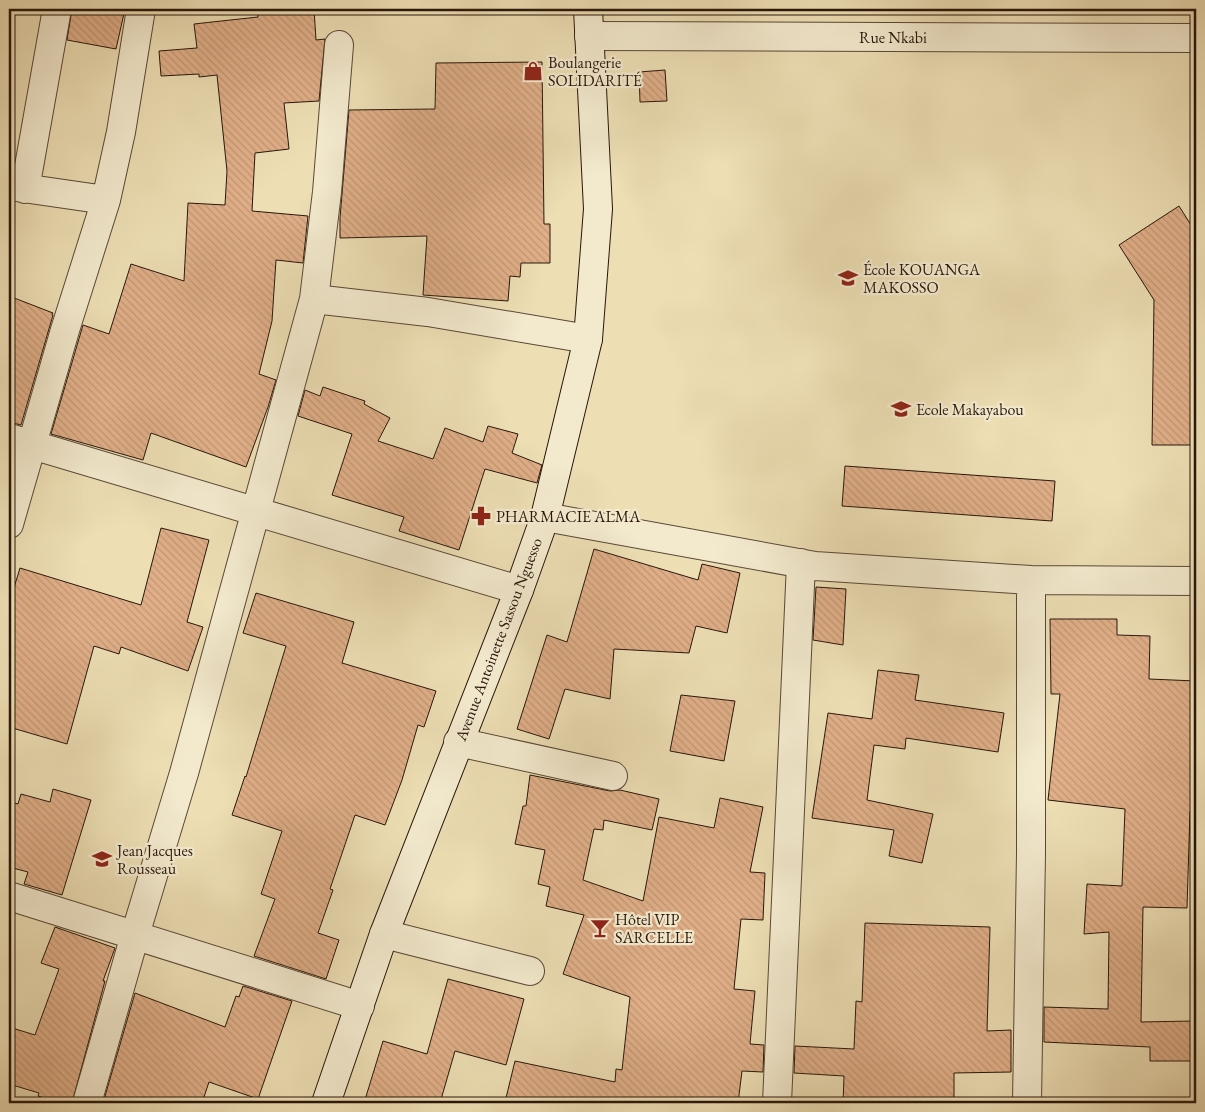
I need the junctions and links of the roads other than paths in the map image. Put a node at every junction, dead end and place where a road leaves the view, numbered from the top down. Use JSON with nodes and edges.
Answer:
{"nodes":[{"id":1,"x":57,"y":9,"type":"edge"},
{"id":2,"x":141,"y":9,"type":"edge"},
{"id":3,"x":588,"y":9,"type":"edge"},
{"id":4,"x":589,"y":36,"type":"junction"},
{"id":5,"x":1196,"y":38,"type":"edge"},
{"id":6,"x":339,"y":45,"type":"dead end"},
{"id":7,"x":17,"y":188,"type":"edge"},
{"id":8,"x":106,"y":200,"type":"junction"},
{"id":9,"x":314,"y":299,"type":"junction"},
{"id":10,"x":588,"y":339,"type":"junction"},
{"id":11,"x":21,"y":442,"type":"edge"},
{"id":12,"x":256,"y":512,"type":"junction"},
{"id":13,"x":545,"y":517,"type":"junction"},
{"id":14,"x":9,"y":524,"type":"edge"},
{"id":15,"x":801,"y":563,"type":"junction"},
{"id":16,"x":1031,"y":580,"type":"junction"},
{"id":17,"x":1196,"y":582,"type":"edge"},
{"id":18,"x":519,"y":590,"type":"junction"},
{"id":19,"x":458,"y":742,"type":"junction"},
{"id":20,"x":613,"y":776,"type":"dead end"},
{"id":21,"x":9,"y":896,"type":"edge"},
{"id":22,"x":384,"y":934,"type":"junction"},
{"id":23,"x":135,"y":935,"type":"junction"},
{"id":24,"x":530,"y":970,"type":"dead end"},
{"id":25,"x":360,"y":1006,"type":"junction"},
{"id":26,"x":87,"y":1103,"type":"edge"},
{"id":27,"x":326,"y":1103,"type":"edge"},
{"id":28,"x":777,"y":1103,"type":"edge"},
{"id":29,"x":1027,"y":1103,"type":"edge"}],
"edges":[{"from":1,"to":7,"type":"street"},
{"from":2,"to":8,"type":"street"},
{"from":3,"to":4,"type":"street","name":"Avenue Antoinette Sassou Nguesso"},
{"from":4,"to":5,"type":"street","name":"Rue Nkabi"},
{"from":4,"to":10,"type":"street","name":"Avenue Antoinette Sassou Nguesso"},
{"from":6,"to":9,"type":"street"},
{"from":7,"to":8,"type":"street"},
{"from":8,"to":11,"type":"street"},
{"from":9,"to":10,"type":"street"},
{"from":9,"to":12,"type":"street"},
{"from":10,"to":13,"type":"street","name":"Avenue Antoinette Sassou Nguesso"},
{"from":11,"to":12,"type":"street"},
{"from":11,"to":14,"type":"street"},
{"from":12,"to":18,"type":"street"},
{"from":12,"to":23,"type":"street"},
{"from":13,"to":15,"type":"street"},
{"from":13,"to":18,"type":"street","name":"Avenue Antoinette Sassou Nguesso"},
{"from":15,"to":16,"type":"street"},
{"from":15,"to":28,"type":"street"},
{"from":16,"to":17,"type":"street"},
{"from":16,"to":29,"type":"street"},
{"from":18,"to":19,"type":"street","name":"Avenue Antoinette Sassou Nguesso"},
{"from":19,"to":20,"type":"street"},
{"from":19,"to":22,"type":"street","name":"Avenue Antoinette Sassou Nguesso"},
{"from":21,"to":23,"type":"street"},
{"from":22,"to":24,"type":"street"},
{"from":22,"to":25,"type":"street","name":"Avenue Antoinette Sassou Nguesso"},
{"from":23,"to":25,"type":"street"},
{"from":23,"to":26,"type":"street"},
{"from":25,"to":27,"type":"street","name":"Avenue Antoinette Sassou Nguesso"}]}
